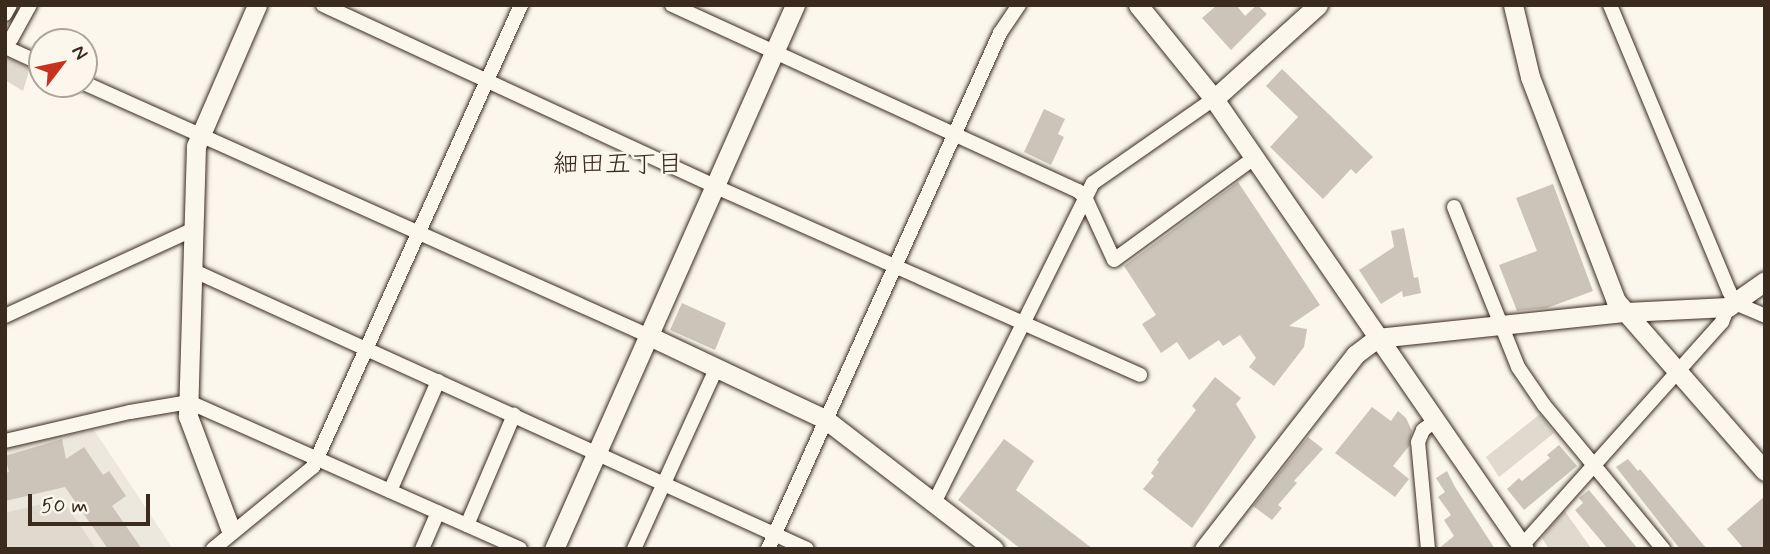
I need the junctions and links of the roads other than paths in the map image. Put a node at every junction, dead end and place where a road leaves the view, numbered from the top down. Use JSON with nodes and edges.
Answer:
{"nodes":[{"id":1,"x":10,"y":5,"type":"edge"},
{"id":2,"x":30,"y":5,"type":"edge"},
{"id":3,"x":257,"y":5,"type":"edge"},
{"id":4,"x":323,"y":5,"type":"edge"},
{"id":5,"x":522,"y":5,"type":"edge"},
{"id":6,"x":672,"y":5,"type":"edge"},
{"id":7,"x":795,"y":5,"type":"edge"},
{"id":8,"x":1019,"y":5,"type":"edge"},
{"id":9,"x":1138,"y":5,"type":"edge"},
{"id":10,"x":1318,"y":5,"type":"edge"},
{"id":11,"x":1610,"y":5,"type":"edge"},
{"id":12,"x":1519,"y":8,"type":"edge"},
{"id":13,"x":5,"y":14,"type":"edge"},
{"id":14,"x":5,"y":41,"type":"edge"},
{"id":15,"x":5,"y":47,"type":"edge"},
{"id":16,"x":775,"y":51,"type":"junction"},
{"id":17,"x":28,"y":58,"type":"edge"},
{"id":18,"x":488,"y":80,"type":"junction"},
{"id":19,"x":98,"y":89,"type":"edge"},
{"id":20,"x":1214,"y":99,"type":"junction"},
{"id":21,"x":954,"y":133,"type":"junction"},
{"id":22,"x":200,"y":135,"type":"junction"},
{"id":23,"x":1254,"y":158,"type":"junction"},
{"id":24,"x":714,"y":186,"type":"junction"},
{"id":25,"x":1085,"y":197,"type":"junction"},
{"id":26,"x":1454,"y":206,"type":"dead end"},
{"id":27,"x":194,"y":229,"type":"junction"},
{"id":28,"x":419,"y":232,"type":"junction"},
{"id":29,"x":896,"y":267,"type":"junction"},
{"id":30,"x":192,"y":270,"type":"junction"},
{"id":31,"x":1765,"y":281,"type":"edge"},
{"id":32,"x":1732,"y":305,"type":"junction"},
{"id":33,"x":1626,"y":312,"type":"junction"},
{"id":34,"x":5,"y":316,"type":"edge"},
{"id":35,"x":1765,"y":316,"type":"edge"},
{"id":36,"x":1023,"y":324,"type":"junction"},
{"id":37,"x":1502,"y":325,"type":"junction"},
{"id":38,"x":647,"y":335,"type":"junction"},
{"id":39,"x":1377,"y":338,"type":"junction"},
{"id":40,"x":367,"y":349,"type":"junction"},
{"id":41,"x":716,"y":369,"type":"junction"},
{"id":42,"x":1678,"y":373,"type":"junction"},
{"id":43,"x":1140,"y":375,"type":"dead end"},
{"id":44,"x":438,"y":381,"type":"junction"},
{"id":45,"x":188,"y":402,"type":"junction"},
{"id":46,"x":514,"y":415,"type":"junction"},
{"id":47,"x":825,"y":419,"type":"junction"},
{"id":48,"x":1435,"y":421,"type":"junction"},
{"id":49,"x":5,"y":441,"type":"edge"},
{"id":50,"x":597,"y":452,"type":"junction"},
{"id":51,"x":317,"y":458,"type":"junction"},
{"id":52,"x":1593,"y":466,"type":"junction"},
{"id":53,"x":1765,"y":471,"type":"edge"},
{"id":54,"x":664,"y":483,"type":"junction"},
{"id":55,"x":390,"y":491,"type":"junction"},
{"id":56,"x":934,"y":503,"type":"junction"},
{"id":57,"x":438,"y":512,"type":"junction"},
{"id":58,"x":467,"y":525,"type":"junction"},
{"id":59,"x":229,"y":538,"type":"edge"},
{"id":60,"x":771,"y":542,"type":"edge"},
{"id":61,"x":1521,"y":548,"type":"edge"},
{"id":62,"x":213,"y":549,"type":"edge"},
{"id":63,"x":422,"y":549,"type":"edge"},
{"id":64,"x":520,"y":549,"type":"edge"},
{"id":65,"x":554,"y":549,"type":"edge"},
{"id":66,"x":634,"y":549,"type":"edge"},
{"id":67,"x":807,"y":549,"type":"edge"},
{"id":68,"x":994,"y":549,"type":"edge"},
{"id":69,"x":1203,"y":549,"type":"edge"},
{"id":70,"x":1429,"y":549,"type":"edge"},
{"id":71,"x":1663,"y":549,"type":"edge"}],
"edges":[{"from":1,"to":13,"type":"street"},
{"from":2,"to":14,"type":"street"},
{"from":3,"to":22,"type":"street"},
{"from":4,"to":18,"type":"street"},
{"from":5,"to":18,"type":"street"},
{"from":6,"to":16,"type":"street"},
{"from":7,"to":16,"type":"street"},
{"from":8,"to":21,"type":"street"},
{"from":9,"to":20,"type":"street"},
{"from":10,"to":20,"type":"street"},
{"from":11,"to":32,"type":"street"},
{"from":12,"to":33,"type":"street"},
{"from":15,"to":17,"type":"street"},
{"from":16,"to":21,"type":"street"},
{"from":16,"to":24,"type":"street"},
{"from":18,"to":24,"type":"street"},
{"from":18,"to":28,"type":"street"},
{"from":19,"to":22,"type":"street"},
{"from":20,"to":23,"type":"street"},
{"from":20,"to":25,"type":"street"},
{"from":21,"to":25,"type":"street"},
{"from":21,"to":29,"type":"street"},
{"from":22,"to":27,"type":"street"},
{"from":22,"to":28,"type":"street"},
{"from":23,"to":25,"type":"street"},
{"from":23,"to":39,"type":"street"},
{"from":24,"to":29,"type":"street"},
{"from":24,"to":38,"type":"street"},
{"from":25,"to":36,"type":"street"},
{"from":26,"to":37,"type":"street"},
{"from":27,"to":30,"type":"street"},
{"from":27,"to":34,"type":"street"},
{"from":28,"to":38,"type":"street"},
{"from":28,"to":40,"type":"street"},
{"from":29,"to":36,"type":"street"},
{"from":29,"to":47,"type":"street"},
{"from":30,"to":40,"type":"street"},
{"from":30,"to":45,"type":"street"},
{"from":31,"to":32,"type":"street"},
{"from":32,"to":33,"type":"street"},
{"from":32,"to":35,"type":"street"},
{"from":32,"to":42,"type":"street"},
{"from":33,"to":37,"type":"street"},
{"from":33,"to":42,"type":"street"},
{"from":36,"to":43,"type":"street"},
{"from":36,"to":56,"type":"street"},
{"from":37,"to":39,"type":"street"},
{"from":37,"to":52,"type":"street"},
{"from":38,"to":41,"type":"street"},
{"from":38,"to":50,"type":"street"},
{"from":39,"to":48,"type":"street"},
{"from":39,"to":69,"type":"street"},
{"from":40,"to":44,"type":"street"},
{"from":40,"to":51,"type":"street"},
{"from":41,"to":47,"type":"street"},
{"from":41,"to":54,"type":"street"},
{"from":42,"to":52,"type":"street"},
{"from":42,"to":53,"type":"street"},
{"from":44,"to":46,"type":"street"},
{"from":44,"to":55,"type":"street"},
{"from":45,"to":49,"type":"street"},
{"from":45,"to":51,"type":"street"},
{"from":45,"to":59,"type":"street"},
{"from":46,"to":50,"type":"street"},
{"from":46,"to":58,"type":"street"},
{"from":47,"to":56,"type":"street"},
{"from":47,"to":60,"type":"street"},
{"from":48,"to":61,"type":"street"},
{"from":48,"to":70,"type":"street"},
{"from":50,"to":54,"type":"street"},
{"from":50,"to":65,"type":"street"},
{"from":51,"to":55,"type":"street"},
{"from":51,"to":59,"type":"street"},
{"from":52,"to":61,"type":"street"},
{"from":52,"to":71,"type":"street"},
{"from":54,"to":60,"type":"street"},
{"from":54,"to":66,"type":"street"},
{"from":55,"to":57,"type":"street"},
{"from":56,"to":68,"type":"street"},
{"from":57,"to":58,"type":"street"},
{"from":57,"to":63,"type":"street"},
{"from":58,"to":64,"type":"street"},
{"from":59,"to":62,"type":"street"},
{"from":60,"to":67,"type":"street"}]}
